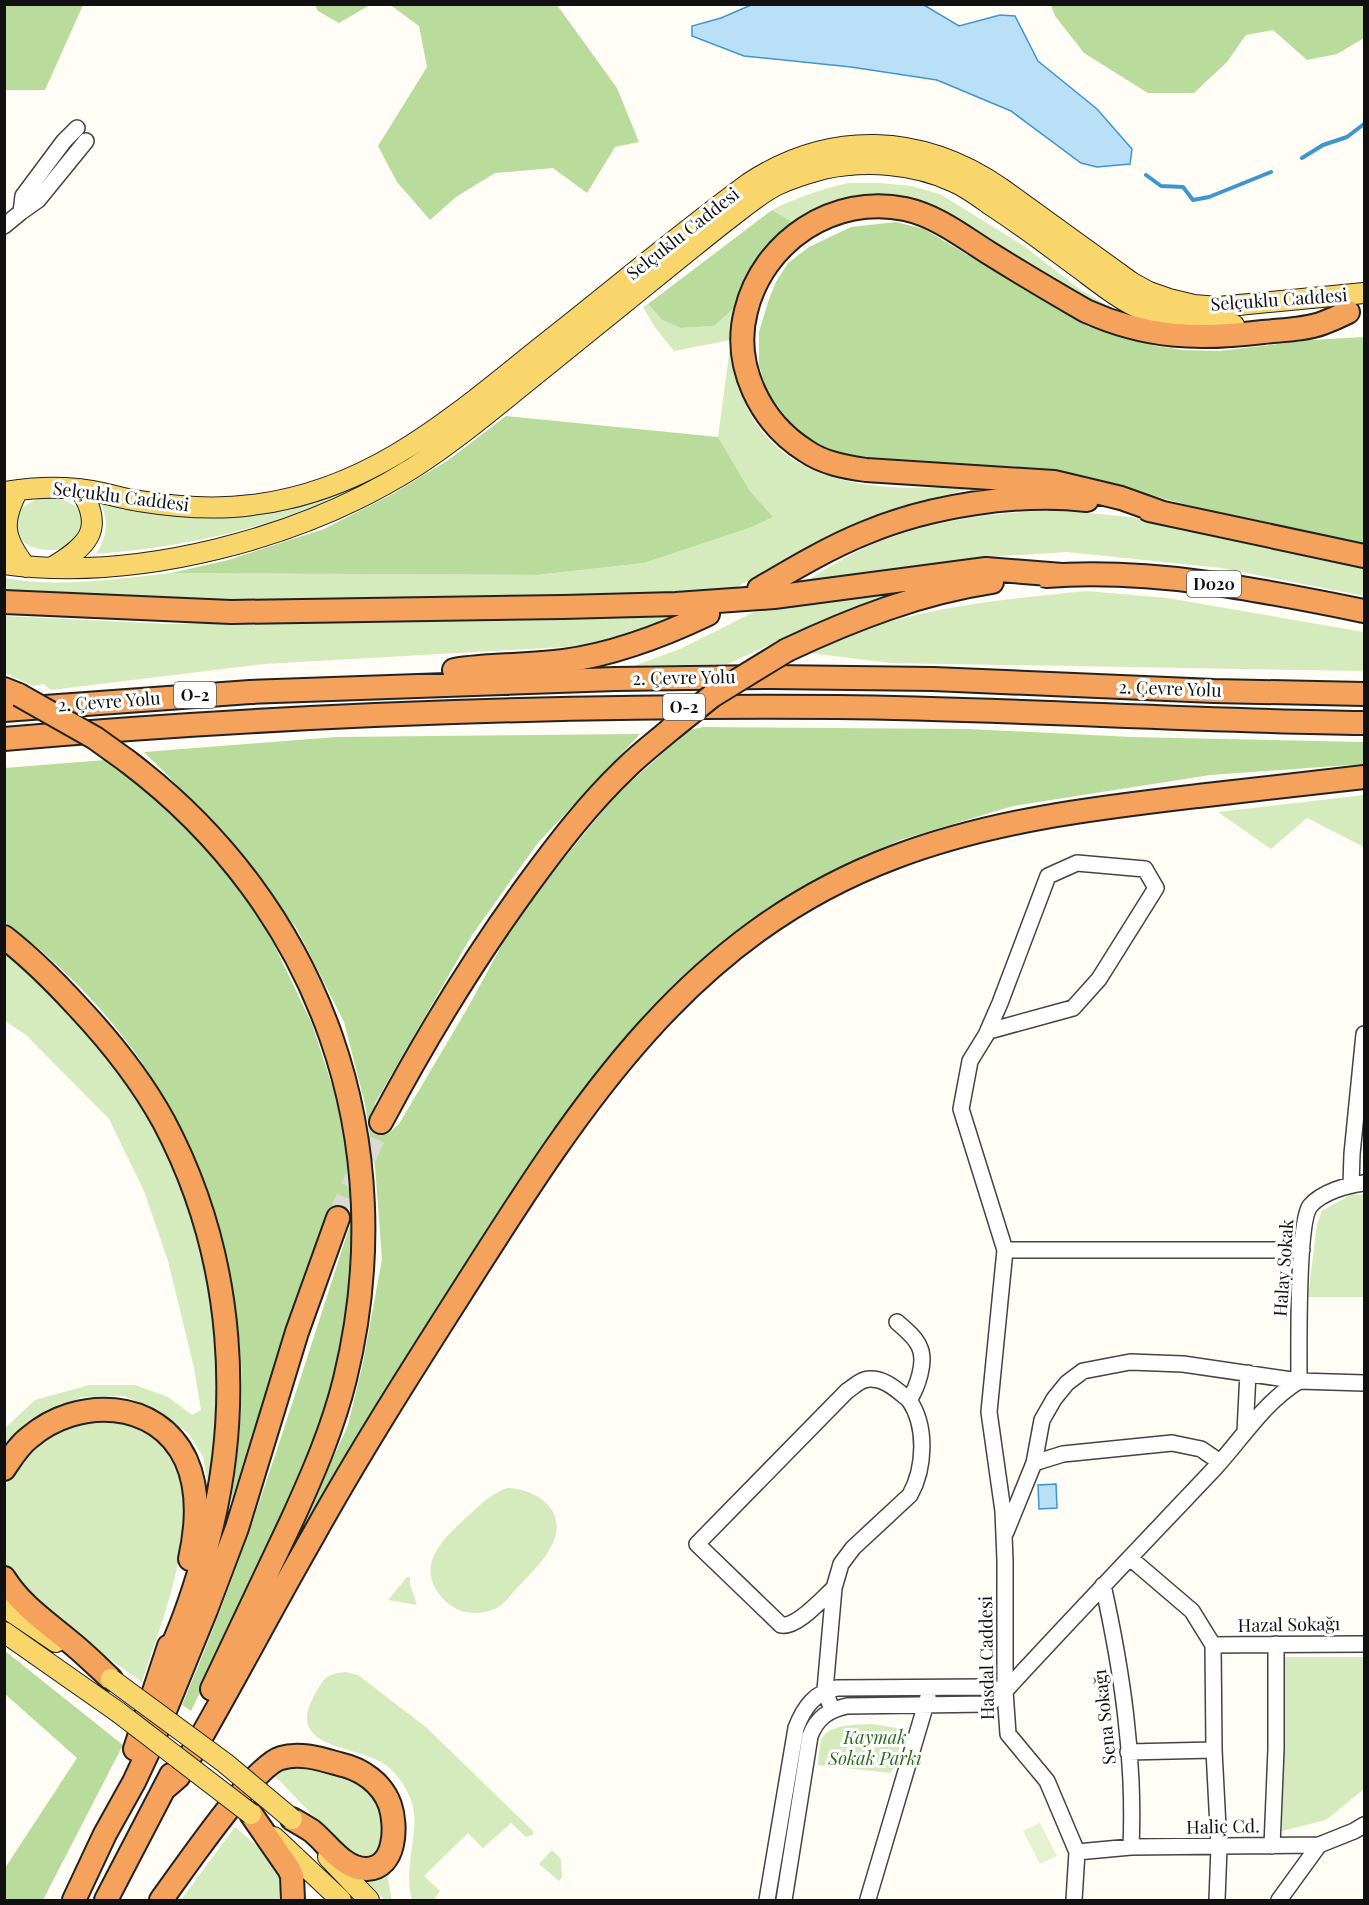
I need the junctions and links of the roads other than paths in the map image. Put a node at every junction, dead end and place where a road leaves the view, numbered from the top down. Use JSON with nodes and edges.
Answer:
{"nodes":[{"id":1,"x":77,"y":128,"type":"dead end"},
{"id":2,"x":86,"y":141,"type":"dead end"},
{"id":3,"x":21,"y":212,"type":"junction"},
{"id":4,"x":4,"y":226,"type":"edge"},
{"id":5,"x":1365,"y":293,"type":"edge"},
{"id":6,"x":1356,"y":311,"type":"edge"},
{"id":7,"x":80,"y":489,"type":"junction"},
{"id":8,"x":11,"y":491,"type":"edge"},
{"id":9,"x":1163,"y":513,"type":"junction"},
{"id":10,"x":1365,"y":556,"type":"edge"},
{"id":11,"x":4,"y":564,"type":"edge"},
{"id":12,"x":26,"y":567,"type":"junction"},
{"id":13,"x":51,"y":568,"type":"junction"},
{"id":14,"x":1062,"y":575,"type":"junction"},
{"id":15,"x":759,"y":588,"type":"dead end"},
{"id":16,"x":4,"y":602,"type":"edge"},
{"id":17,"x":1365,"y":611,"type":"edge"},
{"id":18,"x":708,"y":614,"type":"dead end"},
{"id":19,"x":387,"y":687,"type":"junction"},
{"id":20,"x":1365,"y":694,"type":"edge"},
{"id":21,"x":9,"y":698,"type":"edge"},
{"id":22,"x":1365,"y":723,"type":"edge"},
{"id":23,"x":4,"y":739,"type":"edge"},
{"id":24,"x":1365,"y":777,"type":"edge"},
{"id":25,"x":4,"y":937,"type":"edge"},
{"id":26,"x":1365,"y":1034,"type":"edge"},
{"id":27,"x":986,"y":1035,"type":"junction"},
{"id":28,"x":381,"y":1122,"type":"tunnel mouth"},
{"id":29,"x":1358,"y":1184,"type":"edge"},
{"id":30,"x":338,"y":1218,"type":"tunnel mouth"},
{"id":31,"x":1005,"y":1250,"type":"junction"},
{"id":32,"x":1302,"y":1250,"type":"junction"},
{"id":33,"x":897,"y":1322,"type":"dead end"},
{"id":34,"x":1248,"y":1373,"type":"junction"},
{"id":35,"x":1299,"y":1381,"type":"junction"},
{"id":36,"x":1365,"y":1383,"type":"edge"},
{"id":37,"x":909,"y":1400,"type":"junction"},
{"id":38,"x":1245,"y":1432,"type":"junction"},
{"id":39,"x":1220,"y":1462,"type":"junction"},
{"id":40,"x":1034,"y":1463,"type":"junction"},
{"id":41,"x":4,"y":1469,"type":"edge"},
{"id":42,"x":1004,"y":1538,"type":"junction"},
{"id":43,"x":1130,"y":1558,"type":"junction"},
{"id":44,"x":4,"y":1578,"type":"edge"},
{"id":45,"x":1103,"y":1585,"type":"junction"},
{"id":46,"x":834,"y":1588,"type":"junction"},
{"id":47,"x":4,"y":1607,"type":"edge"},
{"id":48,"x":4,"y":1632,"type":"edge"},
{"id":49,"x":1276,"y":1644,"type":"junction"},
{"id":50,"x":1365,"y":1644,"type":"edge"},
{"id":51,"x":1213,"y":1645,"type":"junction"},
{"id":52,"x":165,"y":1660,"type":"junction"},
{"id":53,"x":111,"y":1678,"type":"junction"},
{"id":54,"x":929,"y":1687,"type":"junction"},
{"id":55,"x":825,"y":1690,"type":"junction"},
{"id":56,"x":1005,"y":1691,"type":"junction"},
{"id":57,"x":927,"y":1704,"type":"junction"},
{"id":58,"x":832,"y":1710,"type":"junction"},
{"id":59,"x":1214,"y":1750,"type":"junction"},
{"id":60,"x":1128,"y":1752,"type":"junction"},
{"id":61,"x":164,"y":1789,"type":"junction"},
{"id":62,"x":118,"y":1808,"type":"junction"},
{"id":63,"x":251,"y":1814,"type":"junction"},
{"id":64,"x":292,"y":1819,"type":"junction"},
{"id":65,"x":1365,"y":1825,"type":"edge"},
{"id":66,"x":1319,"y":1845,"type":"junction"},
{"id":67,"x":1272,"y":1846,"type":"junction"},
{"id":68,"x":1131,"y":1847,"type":"junction"},
{"id":69,"x":1219,"y":1847,"type":"junction"},
{"id":70,"x":1077,"y":1852,"type":"junction"},
{"id":71,"x":74,"y":1900,"type":"edge"},
{"id":72,"x":106,"y":1900,"type":"edge"},
{"id":73,"x":161,"y":1900,"type":"edge"},
{"id":74,"x":293,"y":1900,"type":"edge"},
{"id":75,"x":340,"y":1900,"type":"edge"},
{"id":76,"x":369,"y":1900,"type":"edge"},
{"id":77,"x":767,"y":1900,"type":"edge"},
{"id":78,"x":784,"y":1900,"type":"edge"},
{"id":79,"x":869,"y":1900,"type":"edge"},
{"id":80,"x":1074,"y":1900,"type":"edge"},
{"id":81,"x":1217,"y":1900,"type":"edge"},
{"id":82,"x":1279,"y":1900,"type":"edge"}],
"edges":[{"from":1,"to":3,"type":"street"},
{"from":2,"to":3,"type":"street"},
{"from":3,"to":4,"type":"street"},
{"from":5,"to":7,"type":"main road","name":"Selçuklu Caddesi"},
{"from":6,"to":9,"type":"highway"},
{"from":6,"to":13,"type":"main road","name":"Selçuklu Caddesi"},
{"from":7,"to":8,"type":"main road","name":"Selçuklu Caddesi"},
{"from":7,"to":13,"type":"main road"},
{"from":8,"to":12,"type":"main road"},
{"from":9,"to":10,"type":"highway"},
{"from":9,"to":15,"type":"highway"},
{"from":11,"to":12,"type":"main road","name":"Selçuklu Caddesi"},
{"from":12,"to":13,"type":"main road","name":"Selçuklu Caddesi"},
{"from":14,"to":16,"type":"highway"},
{"from":14,"to":17,"type":"highway","number":"D020"},
{"from":14,"to":28,"type":"highway","bridge":true},
{"from":18,"to":19,"type":"highway"},
{"from":19,"to":20,"type":"highway","name":"2. Çevre Yolu","number":"O-2"},
{"from":19,"to":21,"type":"highway","name":"2. Çevre Yolu","number":"O-2"},
{"from":21,"to":61,"type":"highway","bridge":true},
{"from":22,"to":23,"type":"highway","name":"2. Çevre Yolu","number":"O-2"},
{"from":24,"to":61,"type":"highway"},
{"from":25,"to":52,"type":"highway"},
{"from":26,"to":29,"type":"street"},
{"from":27,"to":27,"type":"street"},
{"from":27,"to":31,"type":"street"},
{"from":29,"to":32,"type":"street","name":"Halay Sokak"},
{"from":30,"to":62,"type":"highway"},
{"from":31,"to":32,"type":"street"},
{"from":31,"to":42,"type":"street","name":"Hasdal Caddesi"},
{"from":32,"to":35,"type":"street","name":"Halay Sokak"},
{"from":33,"to":37,"type":"street"},
{"from":34,"to":35,"type":"street"},
{"from":34,"to":38,"type":"street"},
{"from":34,"to":40,"type":"street"},
{"from":35,"to":36,"type":"street"},
{"from":35,"to":38,"type":"street"},
{"from":37,"to":46,"type":"street"},
{"from":37,"to":46,"type":"street"},
{"from":38,"to":39,"type":"street"},
{"from":39,"to":40,"type":"street"},
{"from":39,"to":43,"type":"street"},
{"from":40,"to":42,"type":"street"},
{"from":41,"to":52,"type":"highway"},
{"from":42,"to":56,"type":"street","name":"Hasdal Caddesi"},
{"from":43,"to":45,"type":"street"},
{"from":43,"to":51,"type":"street"},
{"from":44,"to":53,"type":"highway"},
{"from":45,"to":56,"type":"street"},
{"from":45,"to":60,"type":"street","name":"Sena Sokağı"},
{"from":46,"to":55,"type":"street"},
{"from":47,"to":53,"type":"main road"},
{"from":48,"to":63,"type":"main road","bridge":true},
{"from":49,"to":50,"type":"street","name":"Hazal Sokağı"},
{"from":49,"to":51,"type":"street","name":"Hazal Sokağı"},
{"from":49,"to":67,"type":"street"},
{"from":51,"to":59,"type":"street"},
{"from":52,"to":62,"type":"highway"},
{"from":53,"to":64,"type":"main road","bridge":true},
{"from":54,"to":55,"type":"street"},
{"from":54,"to":56,"type":"street"},
{"from":54,"to":57,"type":"street"},
{"from":55,"to":58,"type":"street"},
{"from":55,"to":77,"type":"street"},
{"from":56,"to":57,"type":"street"},
{"from":56,"to":70,"type":"street","name":"Hasdal Caddesi"},
{"from":57,"to":58,"type":"street"},
{"from":57,"to":79,"type":"street"},
{"from":58,"to":78,"type":"street"},
{"from":59,"to":60,"type":"street"},
{"from":59,"to":69,"type":"street"},
{"from":60,"to":68,"type":"street","name":"Sena Sokağı"},
{"from":61,"to":72,"type":"highway"},
{"from":62,"to":71,"type":"highway"},
{"from":63,"to":74,"type":"highway"},
{"from":63,"to":75,"type":"main road"},
{"from":64,"to":73,"type":"highway"},
{"from":64,"to":76,"type":"main road"},
{"from":65,"to":66,"type":"street","name":"Haliç Cd."},
{"from":66,"to":67,"type":"street","name":"Haliç Cd."},
{"from":66,"to":82,"type":"street"},
{"from":67,"to":69,"type":"street","name":"Haliç Cd."},
{"from":68,"to":69,"type":"street","name":"Haliç Cd."},
{"from":68,"to":70,"type":"street","name":"Haliç Cd."},
{"from":69,"to":81,"type":"street"},
{"from":70,"to":80,"type":"street","name":"Hasdal Caddesi"}]}
